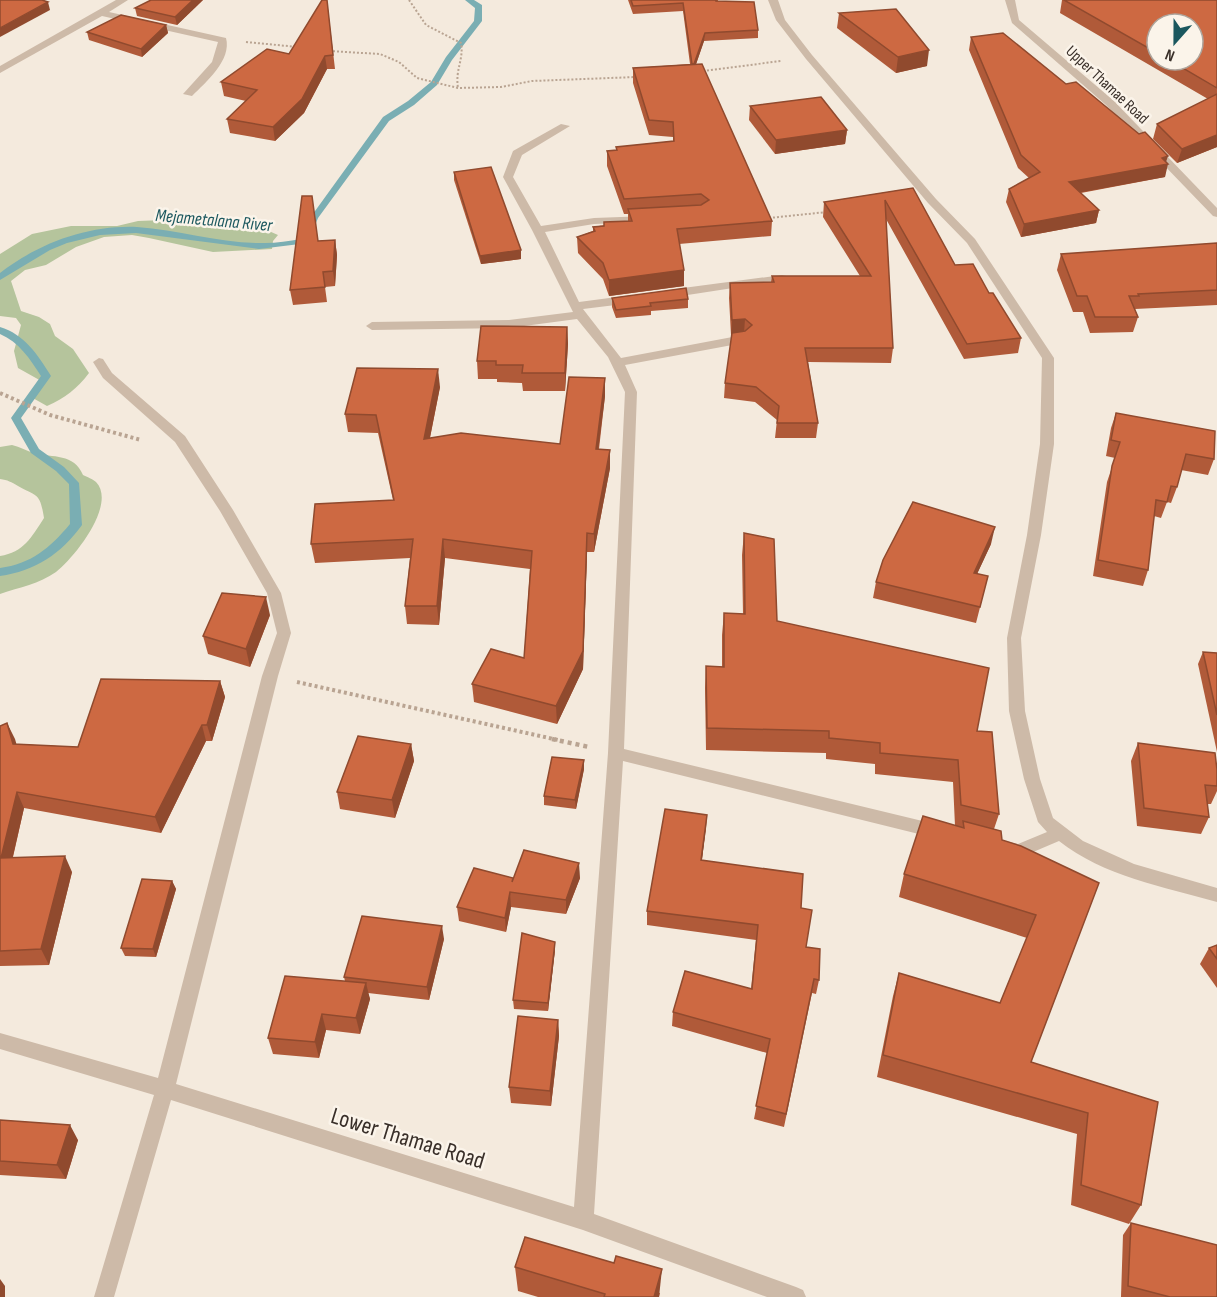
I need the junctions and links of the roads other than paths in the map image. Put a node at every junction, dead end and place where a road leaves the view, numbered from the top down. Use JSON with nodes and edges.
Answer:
{"nodes":[{"id":1,"x":123,"y":0,"type":"edge"},
{"id":2,"x":773,"y":0,"type":"edge"},
{"id":3,"x":1010,"y":0,"type":"edge"},
{"id":4,"x":102,"y":13,"type":"junction"},
{"id":5,"x":0,"y":70,"type":"edge"},
{"id":6,"x":188,"y":94,"type":"dead end"},
{"id":7,"x":565,"y":126,"type":"dead end"},
{"id":8,"x":1217,"y":214,"type":"edge"},
{"id":9,"x":657,"y":219,"type":"edge"},
{"id":10,"x":538,"y":231,"type":"junction"},
{"id":11,"x":782,"y":278,"type":"edge"},
{"id":12,"x":578,"y":311,"type":"junction"},
{"id":13,"x":372,"y":326,"type":"dead end"},
{"id":14,"x":743,"y":339,"type":"edge"},
{"id":15,"x":99,"y":362,"type":"dead end"},
{"id":16,"x":618,"y":363,"type":"junction"},
{"id":17,"x":616,"y":753,"type":"junction"},
{"id":18,"x":950,"y":834,"type":"edge"},
{"id":19,"x":1059,"y":834,"type":"junction"},
{"id":20,"x":985,"y":843,"type":"edge"},
{"id":21,"x":1217,"y":895,"type":"edge"},
{"id":22,"x":0,"y":1041,"type":"edge"},
{"id":23,"x":165,"y":1089,"type":"junction"},
{"id":24,"x":583,"y":1220,"type":"junction"},
{"id":25,"x":104,"y":1297,"type":"edge"},
{"id":26,"x":796,"y":1297,"type":"edge"}],
"edges":[{"from":1,"to":4,"type":"street"},
{"from":2,"to":19,"type":"street"},
{"from":3,"to":8,"type":"street","name":"Upper Thamae Road"},
{"from":4,"to":5,"type":"street"},
{"from":4,"to":6,"type":"street"},
{"from":7,"to":10,"type":"street"},
{"from":9,"to":10,"type":"street"},
{"from":10,"to":12,"type":"street"},
{"from":11,"to":12,"type":"street"},
{"from":12,"to":13,"type":"street"},
{"from":12,"to":16,"type":"street"},
{"from":14,"to":16,"type":"street"},
{"from":15,"to":23,"type":"street"},
{"from":16,"to":17,"type":"street"},
{"from":17,"to":18,"type":"street"},
{"from":17,"to":24,"type":"street"},
{"from":19,"to":20,"type":"street"},
{"from":19,"to":21,"type":"street"},
{"from":22,"to":23,"type":"street","name":"Lower Thamae Road"},
{"from":23,"to":24,"type":"street","name":"Lower Thamae Road"},
{"from":23,"to":25,"type":"street"},
{"from":24,"to":26,"type":"street","name":"Lower Thamae Road"}]}
